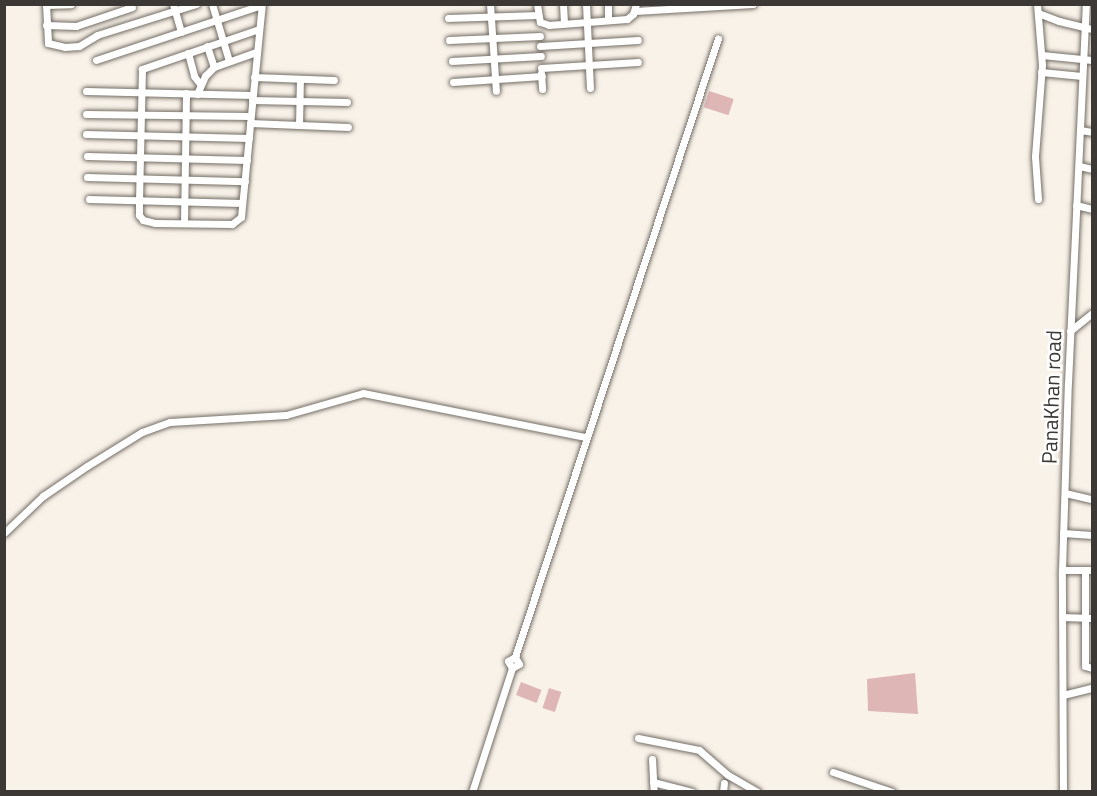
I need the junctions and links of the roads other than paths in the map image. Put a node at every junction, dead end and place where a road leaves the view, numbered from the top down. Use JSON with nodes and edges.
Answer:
{"nodes":[{"id":1,"x":71,"y":4,"type":"edge"},
{"id":2,"x":196,"y":4,"type":"edge"},
{"id":3,"x":212,"y":4,"type":"edge"},
{"id":4,"x":490,"y":4,"type":"edge"},
{"id":5,"x":537,"y":4,"type":"edge"},
{"id":6,"x":563,"y":4,"type":"edge"},
{"id":7,"x":586,"y":4,"type":"edge"},
{"id":8,"x":608,"y":4,"type":"edge"},
{"id":9,"x":753,"y":4,"type":"edge"},
{"id":10,"x":1086,"y":4,"type":"edge"},
{"id":11,"x":46,"y":5,"type":"edge"},
{"id":12,"x":132,"y":5,"type":"edge"},
{"id":13,"x":262,"y":5,"type":"edge"},
{"id":14,"x":739,"y":6,"type":"edge"},
{"id":15,"x":666,"y":7,"type":"edge"},
{"id":16,"x":174,"y":8,"type":"edge"},
{"id":17,"x":636,"y":8,"type":"edge"},
{"id":18,"x":1037,"y":9,"type":"edge"},
{"id":19,"x":491,"y":17,"type":"junction"},
{"id":20,"x":448,"y":18,"type":"dead end"},
{"id":21,"x":539,"y":18,"type":"junction"},
{"id":22,"x":217,"y":20,"type":"junction"},
{"id":23,"x":608,"y":20,"type":"junction"},
{"id":24,"x":587,"y":21,"type":"junction"},
{"id":25,"x":138,"y":22,"type":"junction"},
{"id":26,"x":564,"y":23,"type":"junction"},
{"id":27,"x":46,"y":25,"type":"junction"},
{"id":28,"x":1089,"y":28,"type":"edge"},
{"id":29,"x":259,"y":29,"type":"junction"},
{"id":30,"x":182,"y":32,"type":"junction"},
{"id":31,"x":540,"y":36,"type":"junction"},
{"id":32,"x":493,"y":38,"type":"junction"},
{"id":33,"x":718,"y":38,"type":"dead end"},
{"id":34,"x":449,"y":40,"type":"dead end"},
{"id":35,"x":638,"y":40,"type":"dead end"},
{"id":36,"x":223,"y":41,"type":"junction"},
{"id":37,"x":588,"y":43,"type":"junction"},
{"id":38,"x":540,"y":45,"type":"junction"},
{"id":39,"x":207,"y":46,"type":"junction"},
{"id":40,"x":256,"y":52,"type":"junction"},
{"id":41,"x":188,"y":53,"type":"junction"},
{"id":42,"x":1042,"y":55,"type":"junction"},
{"id":43,"x":541,"y":56,"type":"junction"},
{"id":44,"x":494,"y":58,"type":"junction"},
{"id":45,"x":1083,"y":58,"type":"junction"},
{"id":46,"x":96,"y":60,"type":"dead end"},
{"id":47,"x":1092,"y":60,"type":"edge"},
{"id":48,"x":229,"y":61,"type":"junction"},
{"id":49,"x":452,"y":61,"type":"dead end"},
{"id":50,"x":638,"y":62,"type":"dead end"},
{"id":51,"x":589,"y":65,"type":"junction"},
{"id":52,"x":213,"y":68,"type":"junction"},
{"id":53,"x":541,"y":68,"type":"junction"},
{"id":54,"x":1041,"y":72,"type":"junction"},
{"id":55,"x":1082,"y":75,"type":"junction"},
{"id":56,"x":542,"y":76,"type":"junction"},
{"id":57,"x":254,"y":77,"type":"junction"},
{"id":58,"x":300,"y":79,"type":"junction"},
{"id":59,"x":334,"y":80,"type":"dead end"},
{"id":60,"x":496,"y":80,"type":"junction"},
{"id":61,"x":453,"y":82,"type":"dead end"},
{"id":62,"x":200,"y":84,"type":"junction"},
{"id":63,"x":590,"y":88,"type":"dead end"},
{"id":64,"x":542,"y":89,"type":"dead end"},
{"id":65,"x":86,"y":91,"type":"dead end"},
{"id":66,"x":496,"y":91,"type":"dead end"},
{"id":67,"x":139,"y":92,"type":"junction"},
{"id":68,"x":186,"y":93,"type":"junction"},
{"id":69,"x":197,"y":94,"type":"junction"},
{"id":70,"x":252,"y":97,"type":"junction"},
{"id":71,"x":300,"y":101,"type":"junction"},
{"id":72,"x":346,"y":102,"type":"dead end"},
{"id":73,"x":86,"y":114,"type":"dead end"},
{"id":74,"x":140,"y":114,"type":"junction"},
{"id":75,"x":186,"y":115,"type":"junction"},
{"id":76,"x":250,"y":119,"type":"junction"},
{"id":77,"x":299,"y":125,"type":"junction"},
{"id":78,"x":348,"y":127,"type":"dead end"},
{"id":79,"x":1080,"y":130,"type":"junction"},
{"id":80,"x":1092,"y":132,"type":"edge"},
{"id":81,"x":86,"y":134,"type":"dead end"},
{"id":82,"x":140,"y":136,"type":"junction"},
{"id":83,"x":185,"y":137,"type":"junction"},
{"id":84,"x":249,"y":138,"type":"junction"},
{"id":85,"x":87,"y":156,"type":"dead end"},
{"id":86,"x":139,"y":157,"type":"junction"},
{"id":87,"x":184,"y":158,"type":"junction"},
{"id":88,"x":246,"y":160,"type":"junction"},
{"id":89,"x":1079,"y":166,"type":"junction"},
{"id":90,"x":1092,"y":169,"type":"edge"},
{"id":91,"x":87,"y":177,"type":"dead end"},
{"id":92,"x":139,"y":178,"type":"junction"},
{"id":93,"x":185,"y":179,"type":"junction"},
{"id":94,"x":244,"y":181,"type":"junction"},
{"id":95,"x":88,"y":199,"type":"dead end"},
{"id":96,"x":1038,"y":199,"type":"dead end"},
{"id":97,"x":139,"y":201,"type":"junction"},
{"id":98,"x":185,"y":201,"type":"junction"},
{"id":99,"x":242,"y":203,"type":"junction"},
{"id":100,"x":1076,"y":206,"type":"junction"},
{"id":101,"x":1092,"y":209,"type":"edge"},
{"id":102,"x":184,"y":223,"type":"junction"},
{"id":103,"x":1092,"y":313,"type":"edge"},
{"id":104,"x":1070,"y":331,"type":"junction"},
{"id":105,"x":586,"y":437,"type":"junction"},
{"id":106,"x":1065,"y":493,"type":"junction"},
{"id":107,"x":1092,"y":499,"type":"edge"},
{"id":108,"x":4,"y":533,"type":"edge"},
{"id":109,"x":1063,"y":533,"type":"junction"},
{"id":110,"x":1092,"y":536,"type":"edge"},
{"id":111,"x":1062,"y":570,"type":"junction"},
{"id":112,"x":1089,"y":570,"type":"edge"},
{"id":113,"x":1062,"y":617,"type":"junction"},
{"id":114,"x":1089,"y":617,"type":"edge"},
{"id":115,"x":1092,"y":668,"type":"edge"},
{"id":116,"x":1092,"y":688,"type":"edge"},
{"id":117,"x":1063,"y":695,"type":"junction"},
{"id":118,"x":638,"y":738,"type":"dead end"},
{"id":119,"x":652,"y":759,"type":"dead end"},
{"id":120,"x":833,"y":772,"type":"dead end"},
{"id":121,"x":653,"y":782,"type":"junction"},
{"id":122,"x":724,"y":783,"type":"dead end"},
{"id":123,"x":472,"y":792,"type":"edge"},
{"id":124,"x":654,"y":792,"type":"edge"},
{"id":125,"x":692,"y":792,"type":"edge"},
{"id":126,"x":723,"y":792,"type":"edge"},
{"id":127,"x":757,"y":792,"type":"edge"},
{"id":128,"x":892,"y":792,"type":"edge"},
{"id":129,"x":1064,"y":792,"type":"edge"}],
"edges":[{"from":1,"to":11,"type":"street"},
{"from":2,"to":16,"type":"street"},
{"from":3,"to":22,"type":"street"},
{"from":4,"to":19,"type":"street"},
{"from":5,"to":21,"type":"street"},
{"from":6,"to":26,"type":"street"},
{"from":7,"to":24,"type":"street"},
{"from":8,"to":23,"type":"street"},
{"from":9,"to":14,"type":"street"},
{"from":10,"to":28,"type":"street","name":"PanaKhan road"},
{"from":11,"to":27,"type":"street"},
{"from":12,"to":25,"type":"street"},
{"from":12,"to":27,"type":"street"},
{"from":13,"to":22,"type":"street"},
{"from":13,"to":29,"type":"street"},
{"from":14,"to":15,"type":"street"},
{"from":15,"to":17,"type":"street"},
{"from":16,"to":25,"type":"street"},
{"from":16,"to":30,"type":"street"},
{"from":17,"to":23,"type":"street"},
{"from":18,"to":28,"type":"street"},
{"from":18,"to":42,"type":"street"},
{"from":19,"to":20,"type":"street"},
{"from":19,"to":21,"type":"street"},
{"from":19,"to":32,"type":"street"},
{"from":21,"to":26,"type":"street"},
{"from":21,"to":31,"type":"street"},
{"from":22,"to":30,"type":"street"},
{"from":22,"to":36,"type":"street"},
{"from":23,"to":24,"type":"street"},
{"from":24,"to":26,"type":"street"},
{"from":24,"to":37,"type":"street"},
{"from":25,"to":27,"type":"street"},
{"from":28,"to":45,"type":"street","name":"PanaKhan road"},
{"from":29,"to":36,"type":"street"},
{"from":29,"to":40,"type":"street"},
{"from":30,"to":46,"type":"street"},
{"from":31,"to":32,"type":"street"},
{"from":31,"to":38,"type":"street"},
{"from":32,"to":34,"type":"street"},
{"from":32,"to":44,"type":"street"},
{"from":33,"to":105,"type":"street"},
{"from":35,"to":37,"type":"street"},
{"from":36,"to":39,"type":"street"},
{"from":36,"to":48,"type":"street"},
{"from":37,"to":38,"type":"street"},
{"from":37,"to":51,"type":"street"},
{"from":38,"to":43,"type":"street"},
{"from":39,"to":41,"type":"street"},
{"from":39,"to":52,"type":"street"},
{"from":40,"to":48,"type":"street"},
{"from":40,"to":57,"type":"street"},
{"from":41,"to":62,"type":"street"},
{"from":41,"to":67,"type":"street"},
{"from":42,"to":45,"type":"street"},
{"from":42,"to":54,"type":"street"},
{"from":43,"to":44,"type":"street"},
{"from":43,"to":53,"type":"street"},
{"from":44,"to":49,"type":"street"},
{"from":44,"to":60,"type":"street"},
{"from":45,"to":47,"type":"street"},
{"from":45,"to":55,"type":"street","name":"PanaKhan road"},
{"from":48,"to":52,"type":"street"},
{"from":50,"to":51,"type":"street"},
{"from":51,"to":53,"type":"street"},
{"from":51,"to":63,"type":"street"},
{"from":52,"to":62,"type":"street"},
{"from":53,"to":56,"type":"street"},
{"from":54,"to":55,"type":"street"},
{"from":54,"to":96,"type":"street"},
{"from":55,"to":79,"type":"street","name":"PanaKhan road"},
{"from":56,"to":60,"type":"street"},
{"from":56,"to":64,"type":"street"},
{"from":57,"to":58,"type":"street"},
{"from":57,"to":70,"type":"street"},
{"from":58,"to":59,"type":"street"},
{"from":58,"to":71,"type":"street"},
{"from":60,"to":61,"type":"street"},
{"from":60,"to":66,"type":"street"},
{"from":62,"to":69,"type":"street"},
{"from":65,"to":67,"type":"street"},
{"from":67,"to":68,"type":"street"},
{"from":67,"to":74,"type":"street"},
{"from":68,"to":69,"type":"street"},
{"from":68,"to":75,"type":"street"},
{"from":69,"to":70,"type":"street"},
{"from":70,"to":71,"type":"street"},
{"from":70,"to":76,"type":"street"},
{"from":71,"to":72,"type":"street"},
{"from":71,"to":77,"type":"street"},
{"from":73,"to":74,"type":"street"},
{"from":74,"to":75,"type":"street"},
{"from":74,"to":82,"type":"street"},
{"from":75,"to":76,"type":"street"},
{"from":75,"to":83,"type":"street"},
{"from":76,"to":77,"type":"street"},
{"from":76,"to":84,"type":"street"},
{"from":77,"to":78,"type":"street"},
{"from":79,"to":80,"type":"street"},
{"from":79,"to":89,"type":"street","name":"PanaKhan road"},
{"from":81,"to":82,"type":"street"},
{"from":82,"to":83,"type":"street"},
{"from":82,"to":86,"type":"street"},
{"from":83,"to":84,"type":"street"},
{"from":83,"to":87,"type":"street"},
{"from":84,"to":88,"type":"street"},
{"from":85,"to":86,"type":"street"},
{"from":86,"to":87,"type":"street"},
{"from":86,"to":92,"type":"street"},
{"from":87,"to":88,"type":"street"},
{"from":87,"to":93,"type":"street"},
{"from":88,"to":94,"type":"street"},
{"from":89,"to":90,"type":"street"},
{"from":89,"to":100,"type":"street","name":"PanaKhan road"},
{"from":91,"to":92,"type":"street"},
{"from":92,"to":93,"type":"street"},
{"from":92,"to":97,"type":"street"},
{"from":93,"to":94,"type":"street"},
{"from":93,"to":98,"type":"street"},
{"from":94,"to":99,"type":"street"},
{"from":95,"to":97,"type":"street"},
{"from":97,"to":98,"type":"street"},
{"from":97,"to":102,"type":"street"},
{"from":98,"to":99,"type":"street"},
{"from":98,"to":102,"type":"street"},
{"from":99,"to":102,"type":"street"},
{"from":100,"to":101,"type":"street"},
{"from":100,"to":104,"type":"street","name":"PanaKhan road"},
{"from":103,"to":104,"type":"street"},
{"from":104,"to":106,"type":"street","name":"PanaKhan road"},
{"from":105,"to":108,"type":"street"},
{"from":105,"to":123,"type":"street"},
{"from":106,"to":107,"type":"street"},
{"from":106,"to":109,"type":"street","name":"PanaKhan road"},
{"from":109,"to":110,"type":"street"},
{"from":109,"to":111,"type":"street","name":"PanaKhan road"},
{"from":111,"to":112,"type":"street"},
{"from":111,"to":113,"type":"street","name":"PanaKhan road"},
{"from":112,"to":114,"type":"street"},
{"from":113,"to":114,"type":"street"},
{"from":113,"to":117,"type":"street","name":"PanaKhan road"},
{"from":114,"to":115,"type":"street"},
{"from":116,"to":117,"type":"street"},
{"from":117,"to":129,"type":"street","name":"PanaKhan road"},
{"from":118,"to":127,"type":"street"},
{"from":119,"to":121,"type":"street"},
{"from":120,"to":128,"type":"street"},
{"from":121,"to":124,"type":"street"},
{"from":121,"to":125,"type":"street"},
{"from":122,"to":126,"type":"street"}]}
